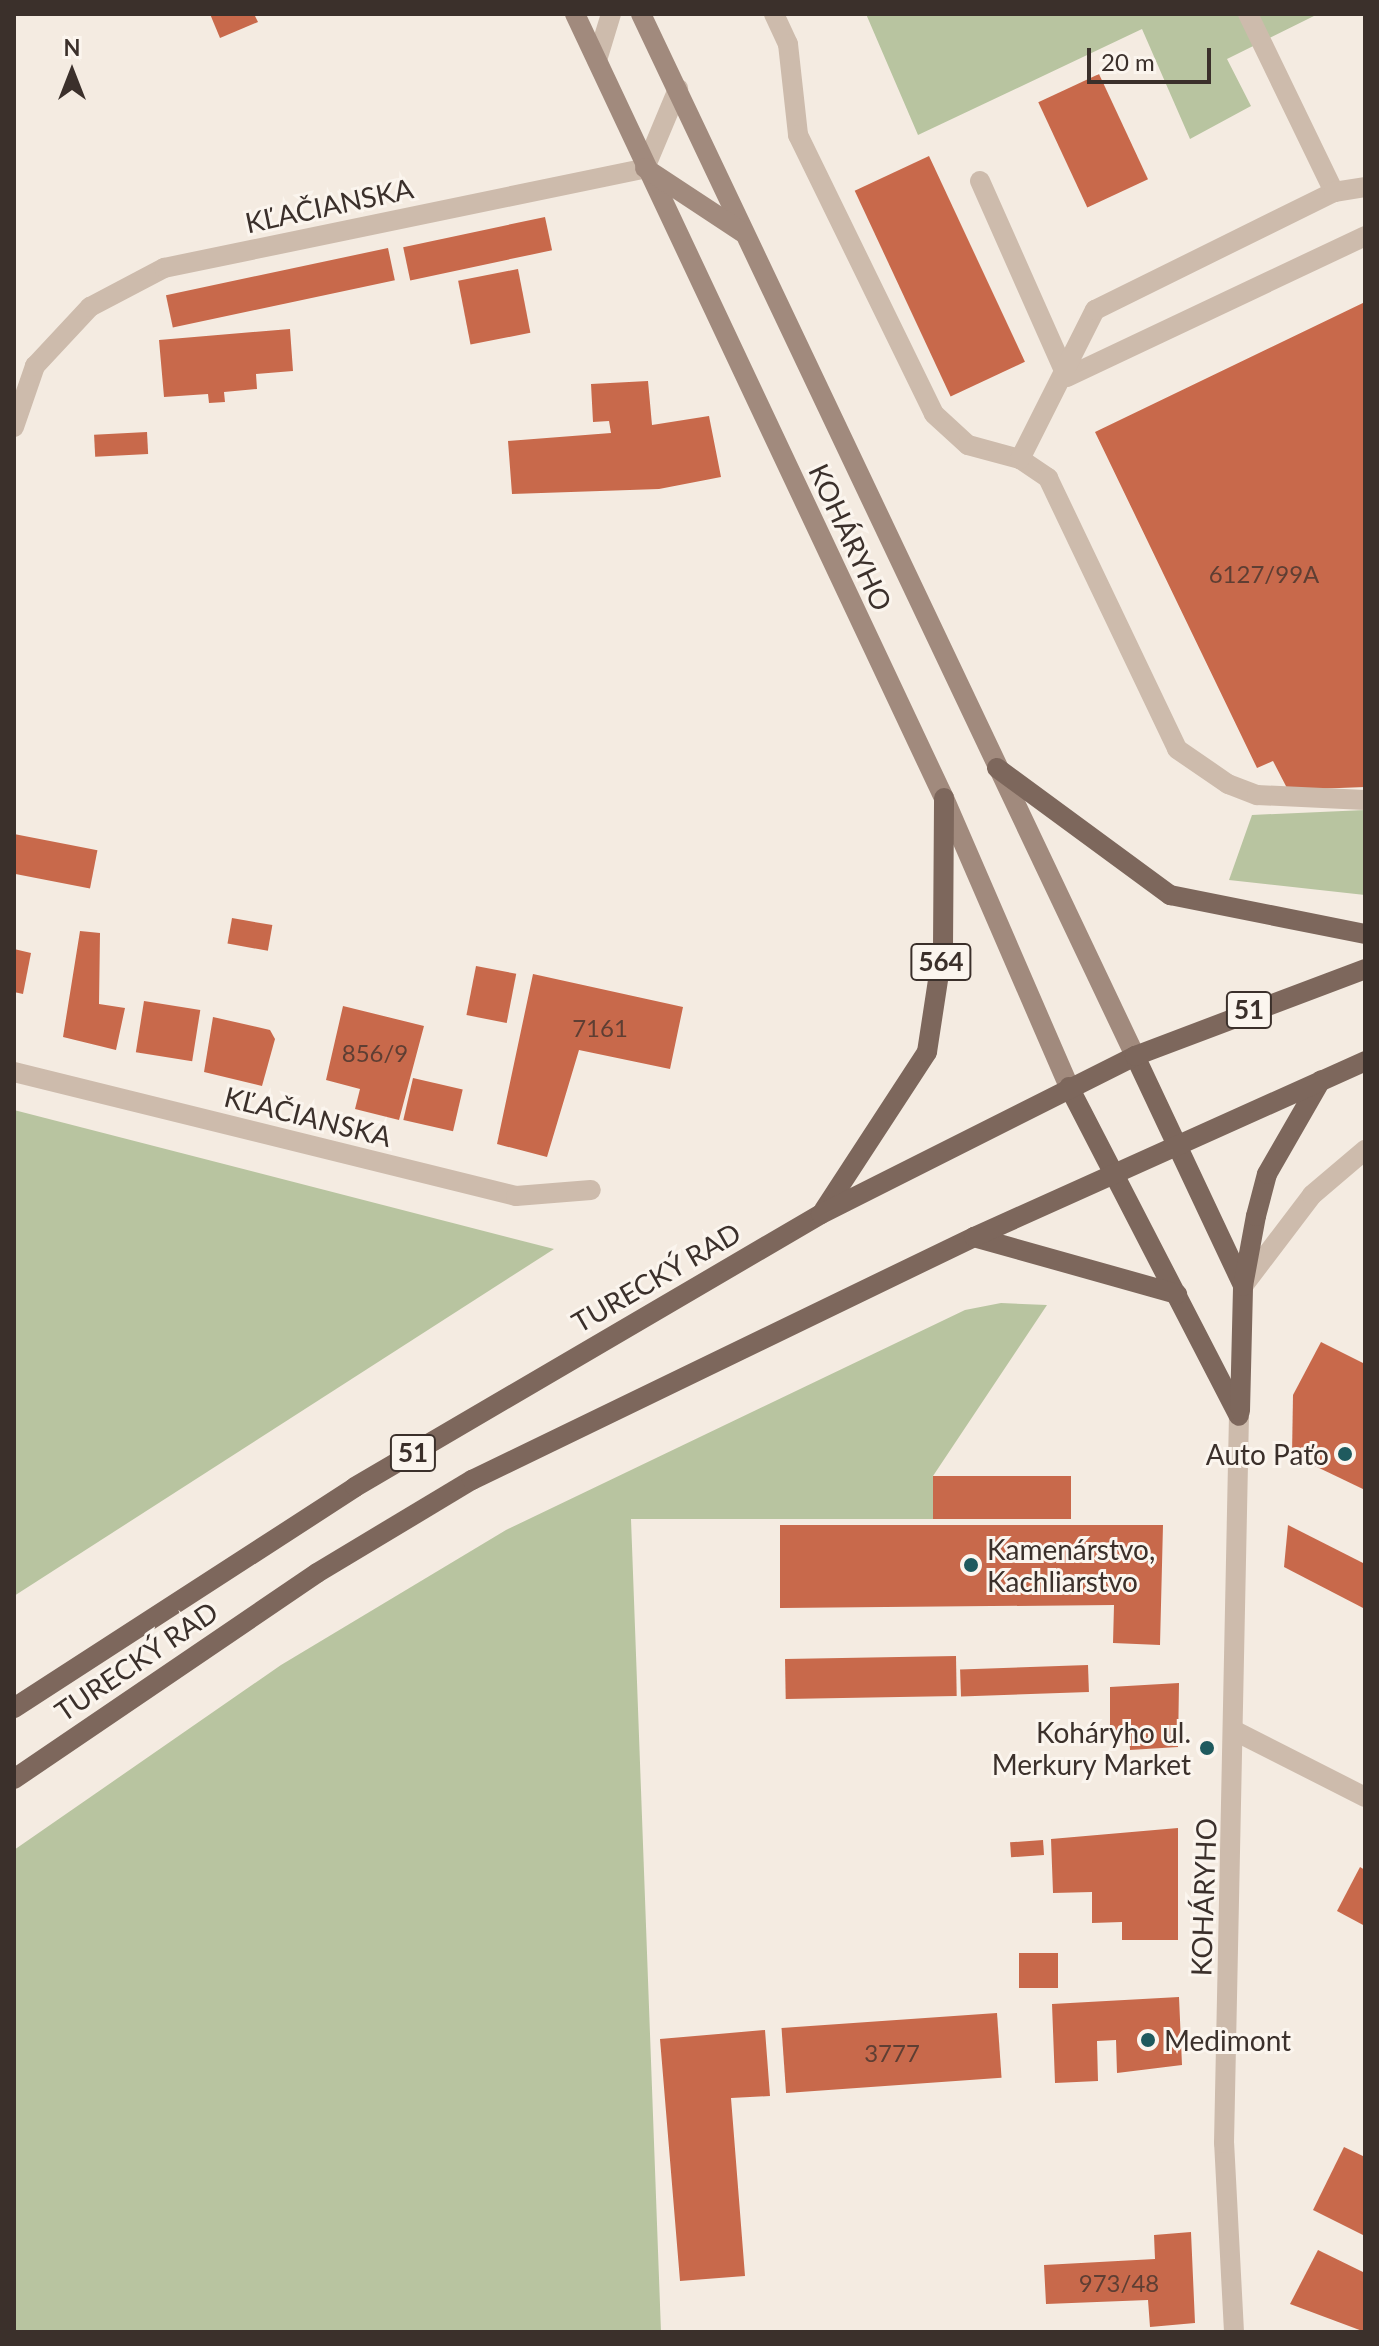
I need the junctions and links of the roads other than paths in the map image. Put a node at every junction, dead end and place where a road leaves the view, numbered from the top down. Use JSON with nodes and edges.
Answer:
{"nodes":[{"id":1,"x":575,"y":14,"type":"edge"},
{"id":2,"x":611,"y":14,"type":"edge"},
{"id":3,"x":641,"y":14,"type":"edge"},
{"id":4,"x":774,"y":14,"type":"edge"},
{"id":5,"x":1248,"y":14,"type":"edge"},
{"id":6,"x":597,"y":60,"type":"junction"},
{"id":7,"x":678,"y":89,"type":"junction"},
{"id":8,"x":645,"y":168,"type":"junction"},
{"id":9,"x":980,"y":181,"type":"dead end"},
{"id":10,"x":1365,"y":187,"type":"edge"},
{"id":11,"x":1334,"y":192,"type":"junction"},
{"id":12,"x":743,"y":232,"type":"junction"},
{"id":13,"x":1365,"y":236,"type":"edge"},
{"id":14,"x":1067,"y":377,"type":"junction"},
{"id":15,"x":14,"y":427,"type":"edge"},
{"id":16,"x":1020,"y":459,"type":"junction"},
{"id":17,"x":997,"y":768,"type":"junction"},
{"id":18,"x":944,"y":798,"type":"junction"},
{"id":19,"x":1365,"y":800,"type":"edge"},
{"id":20,"x":1365,"y":934,"type":"edge"},
{"id":21,"x":1365,"y":969,"type":"edge"},
{"id":22,"x":1135,"y":1056,"type":"junction"},
{"id":23,"x":1365,"y":1061,"type":"edge"},
{"id":24,"x":14,"y":1072,"type":"edge"},
{"id":25,"x":1321,"y":1080,"type":"junction"},
{"id":26,"x":1069,"y":1087,"type":"junction"},
{"id":27,"x":1177,"y":1144,"type":"junction"},
{"id":28,"x":1365,"y":1150,"type":"edge"},
{"id":29,"x":1115,"y":1171,"type":"junction"},
{"id":30,"x":591,"y":1190,"type":"dead end"},
{"id":31,"x":821,"y":1214,"type":"junction"},
{"id":32,"x":974,"y":1237,"type":"junction"},
{"id":33,"x":1243,"y":1286,"type":"junction"},
{"id":34,"x":1177,"y":1294,"type":"junction"},
{"id":35,"x":1239,"y":1416,"type":"junction"},
{"id":36,"x":14,"y":1708,"type":"edge"},
{"id":37,"x":1235,"y":1731,"type":"junction"},
{"id":38,"x":14,"y":1779,"type":"edge"},
{"id":39,"x":1365,"y":1797,"type":"edge"},
{"id":40,"x":1234,"y":2332,"type":"edge"}],
"edges":[{"from":1,"to":6,"type":"main road","name":"KOHÁRYHO","number":"564"},
{"from":2,"to":6,"type":"street"},
{"from":3,"to":7,"type":"main road","name":"KOHÁRYHO"},
{"from":4,"to":16,"type":"street"},
{"from":5,"to":11,"type":"street"},
{"from":6,"to":8,"type":"main road","name":"KOHÁRYHO","number":"564"},
{"from":7,"to":8,"type":"street"},
{"from":7,"to":12,"type":"main road","name":"KOHÁRYHO"},
{"from":8,"to":12,"type":"main road"},
{"from":8,"to":15,"type":"street","name":"KĽAČIANSKA"},
{"from":8,"to":18,"type":"main road","name":"KOHÁRYHO","number":"564"},
{"from":9,"to":14,"type":"street"},
{"from":10,"to":11,"type":"street"},
{"from":11,"to":14,"type":"street"},
{"from":12,"to":17,"type":"main road","name":"KOHÁRYHO"},
{"from":13,"to":14,"type":"street"},
{"from":14,"to":16,"type":"street"},
{"from":16,"to":19,"type":"street"},
{"from":17,"to":20,"type":"main road"},
{"from":17,"to":22,"type":"main road","name":"KOHÁRYHO"},
{"from":18,"to":26,"type":"main road","name":"KOHÁRYHO","number":"564"},
{"from":18,"to":31,"type":"main road","number":"564"},
{"from":21,"to":22,"type":"main road","name":"TURECKÝ RAD","number":"51"},
{"from":22,"to":26,"type":"main road","name":"TURECKÝ RAD","number":"51"},
{"from":22,"to":27,"type":"main road"},
{"from":23,"to":25,"type":"main road","name":"TURECKÝ RAD","number":"51"},
{"from":24,"to":30,"type":"street","name":"KĽAČIANSKA"},
{"from":25,"to":27,"type":"main road","name":"TURECKÝ RAD","number":"51"},
{"from":25,"to":33,"type":"main road"},
{"from":26,"to":29,"type":"main road"},
{"from":26,"to":31,"type":"main road","name":"TURECKÝ RAD","number":"51"},
{"from":27,"to":29,"type":"main road","name":"TURECKÝ RAD","number":"51"},
{"from":27,"to":33,"type":"main road"},
{"from":28,"to":33,"type":"street"},
{"from":29,"to":32,"type":"main road","name":"TURECKÝ RAD","number":"51"},
{"from":29,"to":34,"type":"main road"},
{"from":31,"to":36,"type":"main road","name":"TURECKÝ RAD","number":"51"},
{"from":32,"to":34,"type":"main road"},
{"from":32,"to":38,"type":"main road","name":"TURECKÝ RAD","number":"51"},
{"from":33,"to":35,"type":"main road"},
{"from":34,"to":35,"type":"main road"},
{"from":35,"to":37,"type":"street","name":"KOHÁRYHO"},
{"from":37,"to":39,"type":"street"},
{"from":37,"to":40,"type":"street","name":"KOHÁRYHO"}]}
